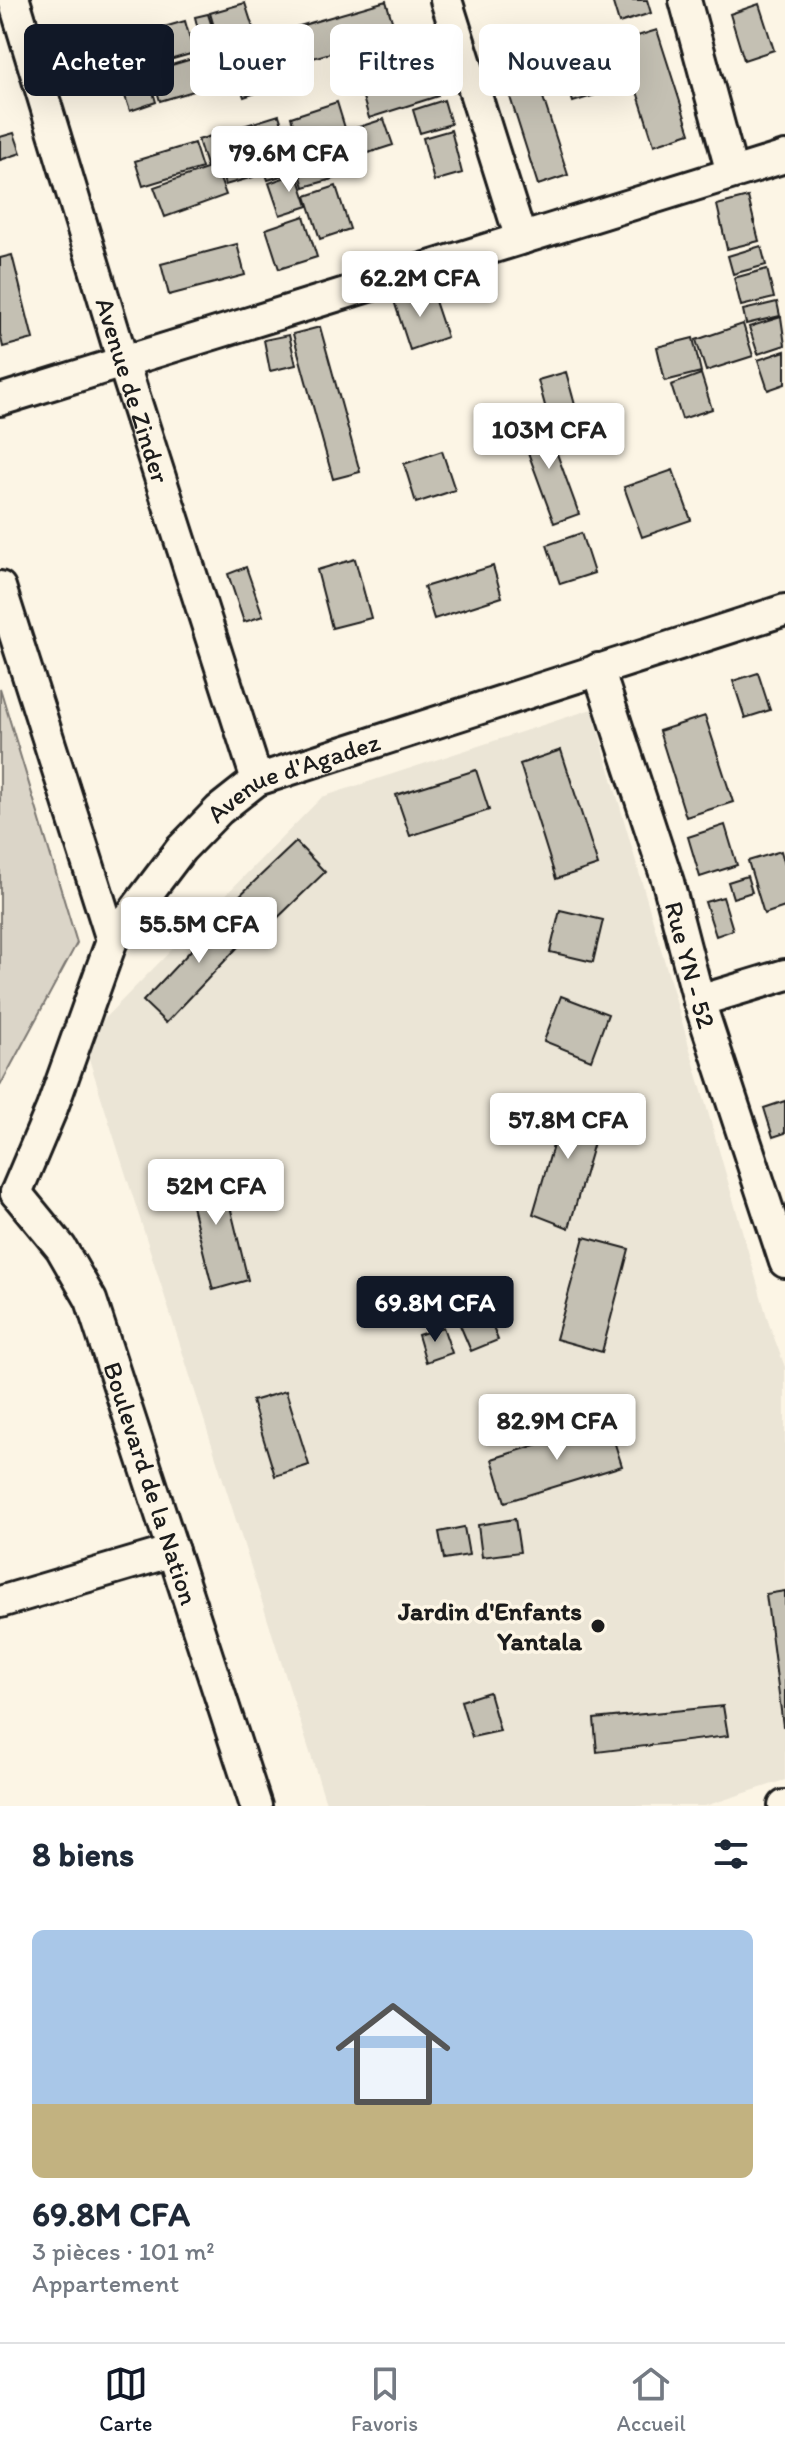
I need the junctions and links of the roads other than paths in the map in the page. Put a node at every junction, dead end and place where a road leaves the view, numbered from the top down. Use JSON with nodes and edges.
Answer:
{"nodes":[{"id":1,"x":14,"y":0,"type":"edge"},
{"id":2,"x":446,"y":0,"type":"edge"},
{"id":3,"x":685,"y":0,"type":"edge"},
{"id":4,"x":12,"y":34,"type":"edge"},
{"id":5,"x":785,"y":157,"type":"edge"},
{"id":6,"x":732,"y":173,"type":"junction"},
{"id":7,"x":521,"y":239,"type":"junction"},
{"id":8,"x":123,"y":362,"type":"junction"},
{"id":9,"x":0,"y":400,"type":"edge"},
{"id":10,"x":0,"y":587,"type":"edge"},
{"id":11,"x":785,"y":610,"type":"edge"},
{"id":12,"x":598,"y":669,"type":"junction"},
{"id":13,"x":257,"y":780,"type":"junction"},
{"id":14,"x":112,"y":940,"type":"junction"},
{"id":15,"x":785,"y":975,"type":"edge"},
{"id":16,"x":699,"y":1001,"type":"junction"},
{"id":17,"x":8,"y":1195,"type":"edge"},
{"id":18,"x":785,"y":1262,"type":"edge"},
{"id":19,"x":173,"y":1551,"type":"junction"},
{"id":20,"x":0,"y":1602,"type":"edge"},
{"id":21,"x":256,"y":1806,"type":"edge"}],
"edges":[{"from":1,"to":4,"type":"street","name":"Avenue de Zinder"},
{"from":2,"to":7,"type":"street"},
{"from":3,"to":6,"type":"street"},
{"from":4,"to":8,"type":"street","name":"Avenue de Zinder"},
{"from":5,"to":6,"type":"street"},
{"from":6,"to":7,"type":"street"},
{"from":7,"to":8,"type":"street"},
{"from":8,"to":9,"type":"street"},
{"from":8,"to":13,"type":"street","name":"Avenue de Zinder"},
{"from":10,"to":14,"type":"street"},
{"from":11,"to":12,"type":"street","name":"Avenue d'Agadez"},
{"from":12,"to":13,"type":"street","name":"Avenue d'Agadez"},
{"from":12,"to":16,"type":"street","name":"Rue YN - 52"},
{"from":13,"to":14,"type":"street","name":"Avenue d'Agadez"},
{"from":14,"to":17,"type":"street","name":"Avenue d'Agadez"},
{"from":15,"to":16,"type":"street"},
{"from":16,"to":18,"type":"street","name":"Rue YN - 52"},
{"from":17,"to":19,"type":"street","name":"Boulevard de la Nation"},
{"from":19,"to":20,"type":"street"},
{"from":19,"to":21,"type":"street","name":"Boulevard de la Nation"}]}
